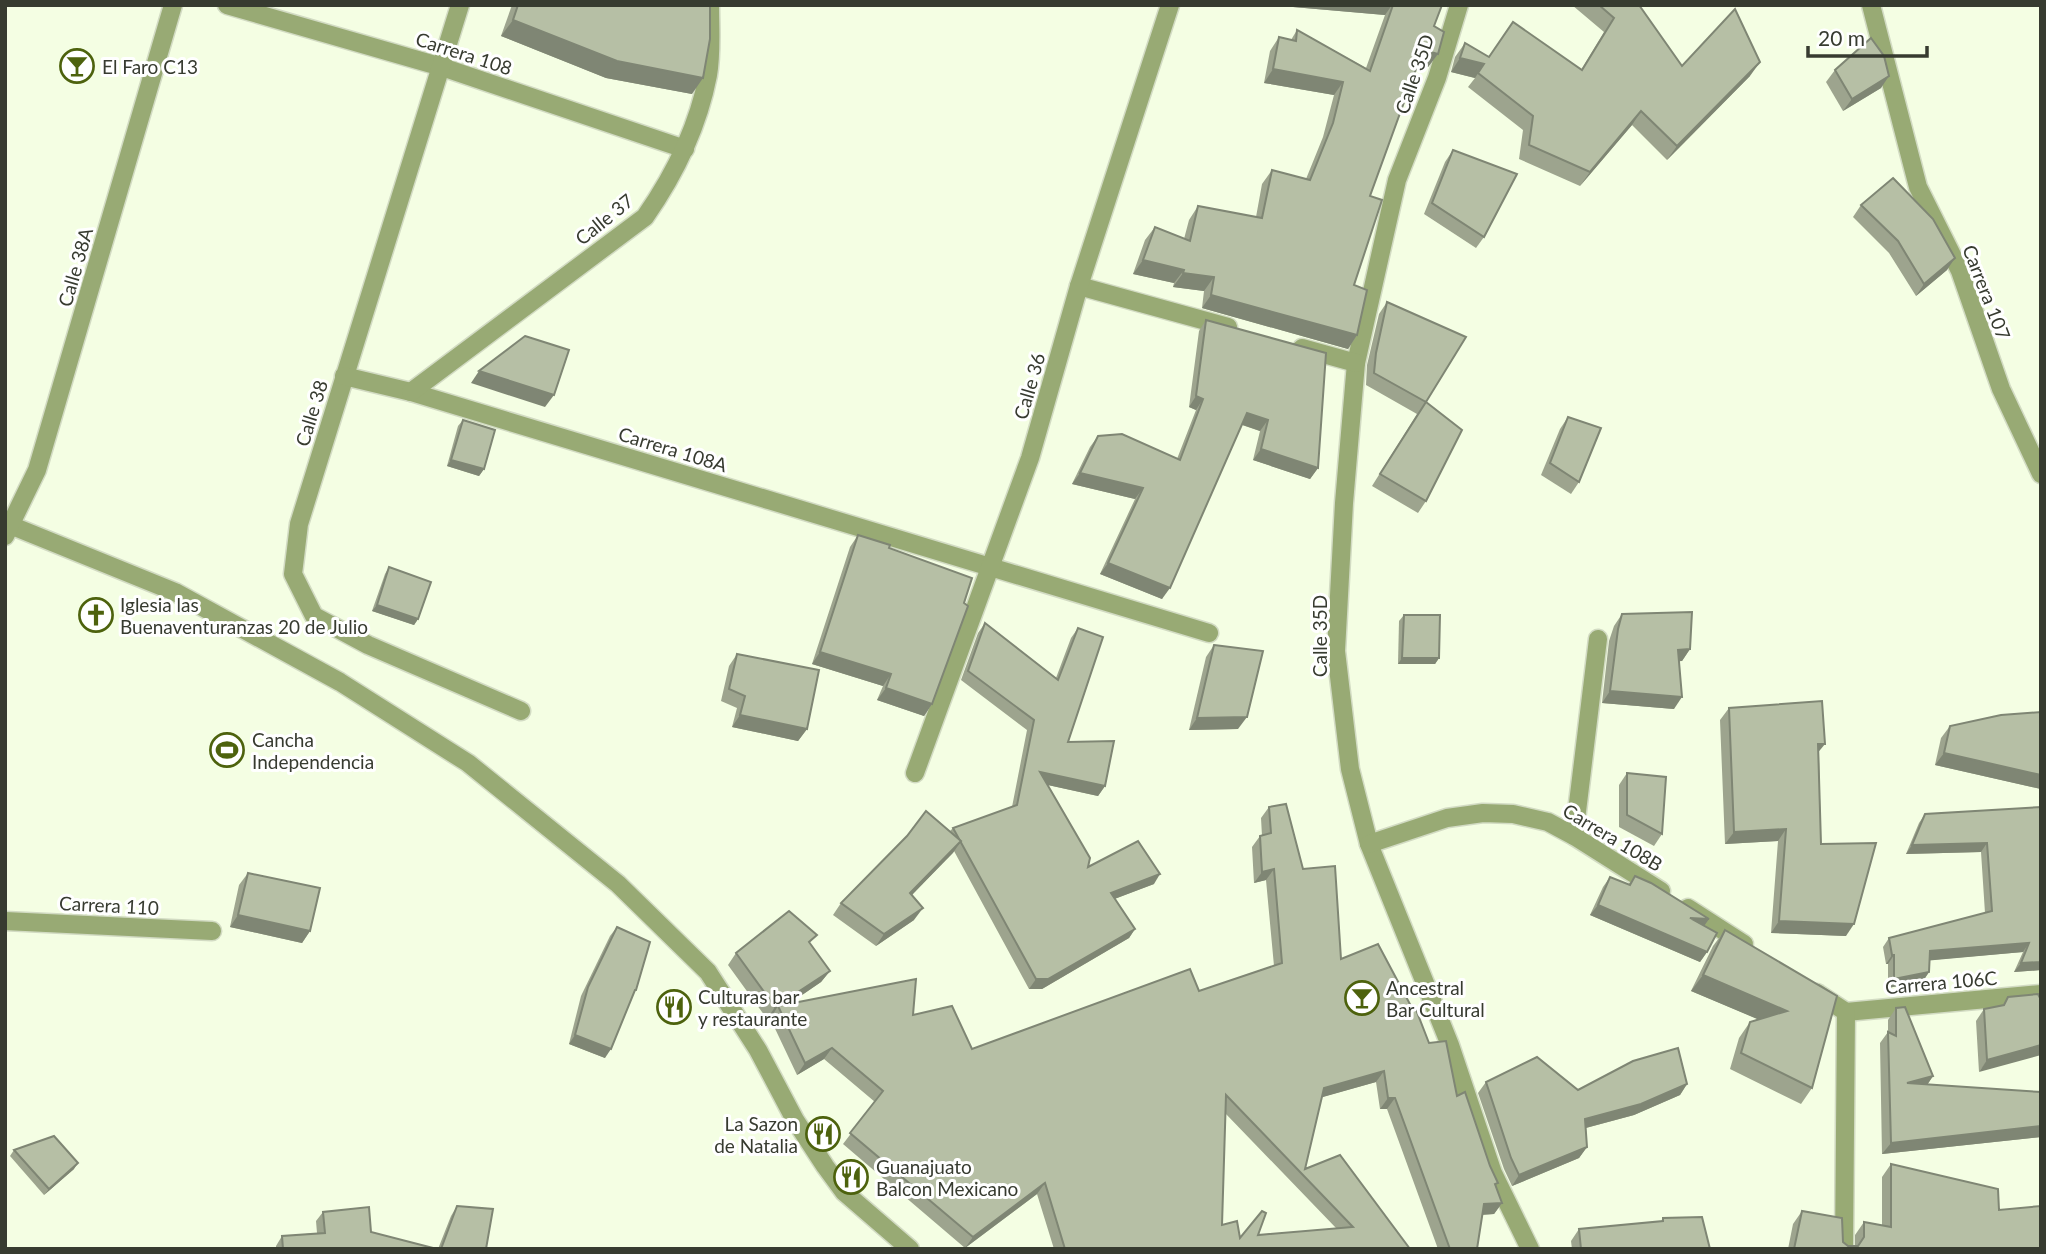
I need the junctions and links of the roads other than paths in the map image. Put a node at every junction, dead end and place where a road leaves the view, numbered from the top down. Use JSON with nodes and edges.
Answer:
{"nodes":[{"id":1,"x":173,"y":5,"type":"edge"},
{"id":2,"x":227,"y":5,"type":"edge"},
{"id":3,"x":460,"y":5,"type":"edge"},
{"id":4,"x":710,"y":5,"type":"edge"},
{"id":5,"x":1459,"y":5,"type":"edge"},
{"id":6,"x":1871,"y":5,"type":"edge"},
{"id":7,"x":1166,"y":6,"type":"edge"},
{"id":8,"x":442,"y":66,"type":"junction"},
{"id":9,"x":685,"y":149,"type":"junction"},
{"id":10,"x":1079,"y":286,"type":"junction"},
{"id":11,"x":1251,"y":333,"type":"edge"},
{"id":12,"x":1290,"y":344,"type":"edge"},
{"id":13,"x":1356,"y":363,"type":"junction"},
{"id":14,"x":344,"y":376,"type":"junction"},
{"id":15,"x":411,"y":392,"type":"junction"},
{"id":16,"x":2041,"y":474,"type":"edge"},
{"id":17,"x":7,"y":528,"type":"edge"},
{"id":18,"x":989,"y":567,"type":"junction"},
{"id":19,"x":1209,"y":633,"type":"dead end"},
{"id":20,"x":1598,"y":639,"type":"dead end"},
{"id":21,"x":521,"y":712,"type":"dead end"},
{"id":22,"x":915,"y":773,"type":"dead end"},
{"id":23,"x":1574,"y":836,"type":"junction"},
{"id":24,"x":1369,"y":844,"type":"junction"},
{"id":25,"x":5,"y":921,"type":"edge"},
{"id":26,"x":212,"y":930,"type":"dead end"},
{"id":27,"x":1757,"y":952,"type":"edge"},
{"id":28,"x":1801,"y":982,"type":"edge"},
{"id":29,"x":2041,"y":994,"type":"edge"},
{"id":30,"x":1846,"y":1012,"type":"junction"},
{"id":31,"x":910,"y":1249,"type":"edge"},
{"id":32,"x":1530,"y":1249,"type":"edge"},
{"id":33,"x":1844,"y":1249,"type":"edge"}],
"edges":[{"from":1,"to":17,"type":"street","name":"Calle 38A"},
{"from":2,"to":8,"type":"street","name":"Carrera 108"},
{"from":3,"to":8,"type":"street","name":"Calle 38"},
{"from":4,"to":9,"type":"street","name":"Calle 37"},
{"from":5,"to":13,"type":"street","name":"Calle 35D"},
{"from":6,"to":16,"type":"street","name":"Carrera 107"},
{"from":7,"to":10,"type":"street","name":"Calle 36"},
{"from":8,"to":9,"type":"street","name":"Carrera 108"},
{"from":8,"to":14,"type":"street","name":"Calle 38"},
{"from":9,"to":15,"type":"street","name":"Calle 37"},
{"from":10,"to":11,"type":"street"},
{"from":10,"to":18,"type":"street","name":"Calle 36"},
{"from":12,"to":13,"type":"street"},
{"from":13,"to":24,"type":"street","name":"Calle 35D"},
{"from":14,"to":15,"type":"street","name":"Carrera 108A"},
{"from":14,"to":21,"type":"street","name":"Calle 38"},
{"from":15,"to":18,"type":"street","name":"Carrera 108A"},
{"from":17,"to":31,"type":"street"},
{"from":18,"to":19,"type":"street","name":"Carrera 108A"},
{"from":18,"to":22,"type":"street","name":"Calle 36"},
{"from":20,"to":23,"type":"street"},
{"from":23,"to":24,"type":"street","name":"Carrera 108B"},
{"from":23,"to":27,"type":"street","name":"Carrera 108B"},
{"from":24,"to":32,"type":"street","name":"Calle 35D"},
{"from":25,"to":26,"type":"street","name":"Carrera 110"},
{"from":28,"to":30,"type":"street"},
{"from":29,"to":30,"type":"street","name":"Carrera 106C"},
{"from":30,"to":33,"type":"street"}]}
